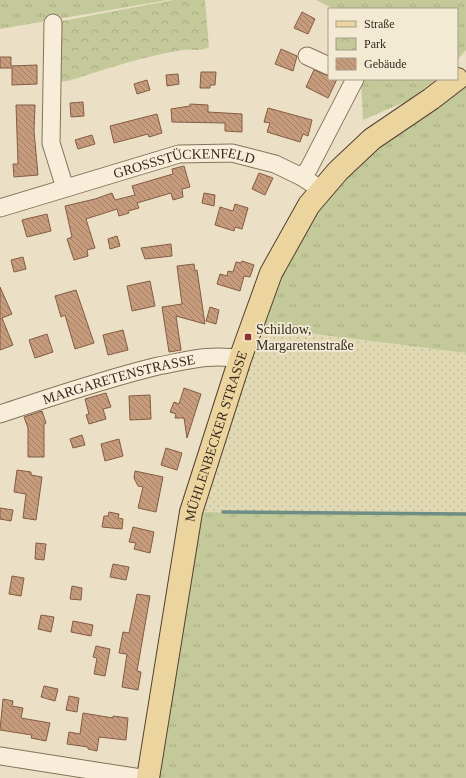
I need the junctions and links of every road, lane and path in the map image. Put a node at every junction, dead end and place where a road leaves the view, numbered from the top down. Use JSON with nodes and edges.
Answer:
{"nodes":[{"id":1,"x":53,"y":23,"type":"dead end"},
{"id":2,"x":307,"y":56,"type":"dead end"},
{"id":3,"x":328,"y":66,"type":"edge"},
{"id":4,"x":466,"y":70,"type":"edge"},
{"id":5,"x":458,"y":78,"type":"edge"},
{"id":6,"x":354,"y":80,"type":"edge"},
{"id":7,"x":456,"y":80,"type":"edge"},
{"id":8,"x":302,"y":177,"type":"junction"},
{"id":9,"x":65,"y":188,"type":"junction"},
{"id":10,"x":322,"y":190,"type":"junction"},
{"id":11,"x":0,"y":208,"type":"edge"},
{"id":12,"x":240,"y":359,"type":"junction"},
{"id":13,"x":0,"y":414,"type":"edge"},
{"id":14,"x":0,"y":756,"type":"edge"},
{"id":15,"x":141,"y":778,"type":"edge"},
{"id":16,"x":148,"y":778,"type":"edge"}],
"edges":[{"from":1,"to":9,"type":"street"},
{"from":2,"to":3,"type":"street"},
{"from":4,"to":5,"type":"main road","name":"MÜHLENBECKER STRASSE"},
{"from":6,"to":8,"type":"street"},
{"from":7,"to":10,"type":"main road","name":"MÜHLENBECKER STRASSE"},
{"from":8,"to":9,"type":"street","name":"GROSSSTÜCKENFELD"},
{"from":8,"to":10,"type":"street","name":"GROSSSTÜCKENFELD"},
{"from":9,"to":11,"type":"street","name":"GROSSSTÜCKENFELD"},
{"from":10,"to":12,"type":"main road","name":"MÜHLENBECKER STRASSE"},
{"from":12,"to":13,"type":"street","name":"MARGARETENSTRASSE"},
{"from":12,"to":16,"type":"main road","name":"MÜHLENBECKER STRASSE"},
{"from":14,"to":15,"type":"street"}]}
